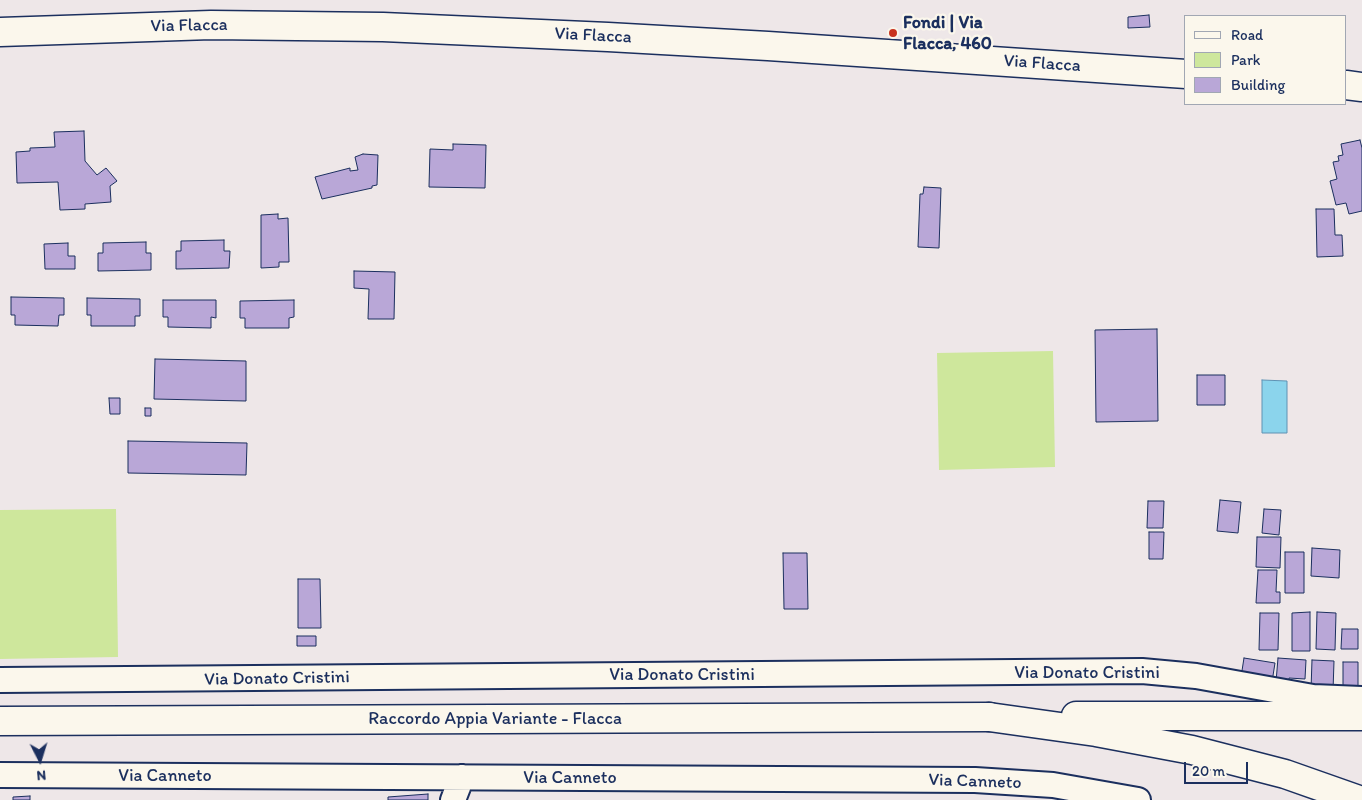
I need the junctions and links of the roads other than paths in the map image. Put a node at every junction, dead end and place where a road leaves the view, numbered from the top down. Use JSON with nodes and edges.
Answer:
{"nodes":[{"id":1,"x":0,"y":32,"type":"edge"},
{"id":2,"x":1184,"y":74,"type":"edge"},
{"id":3,"x":1347,"y":86,"type":"edge"},
{"id":4,"x":1362,"y":87,"type":"edge"},
{"id":5,"x":0,"y":680,"type":"edge"},
{"id":6,"x":1362,"y":699,"type":"edge"},
{"id":7,"x":1362,"y":716,"type":"edge"},
{"id":8,"x":989,"y":717,"type":"junction"},
{"id":9,"x":0,"y":721,"type":"edge"},
{"id":10,"x":0,"y":776,"type":"edge"},
{"id":11,"x":462,"y":777,"type":"junction"},
{"id":12,"x":453,"y":800,"type":"edge"},
{"id":13,"x":1138,"y":800,"type":"edge"},
{"id":14,"x":1359,"y":800,"type":"edge"}],
"edges":[{"from":1,"to":2,"type":"main road","name":"Via Flacca"},
{"from":3,"to":4,"type":"main road"},
{"from":5,"to":6,"type":"street","name":"Via Donato Cristini"},
{"from":7,"to":8,"type":"main road"},
{"from":8,"to":9,"type":"main road","name":"Raccordo Appia Variante - Flacca"},
{"from":8,"to":14,"type":"main road"},
{"from":10,"to":11,"type":"street","name":"Via Canneto"},
{"from":11,"to":12,"type":"street"},
{"from":11,"to":13,"type":"street","name":"Via Canneto"}]}
